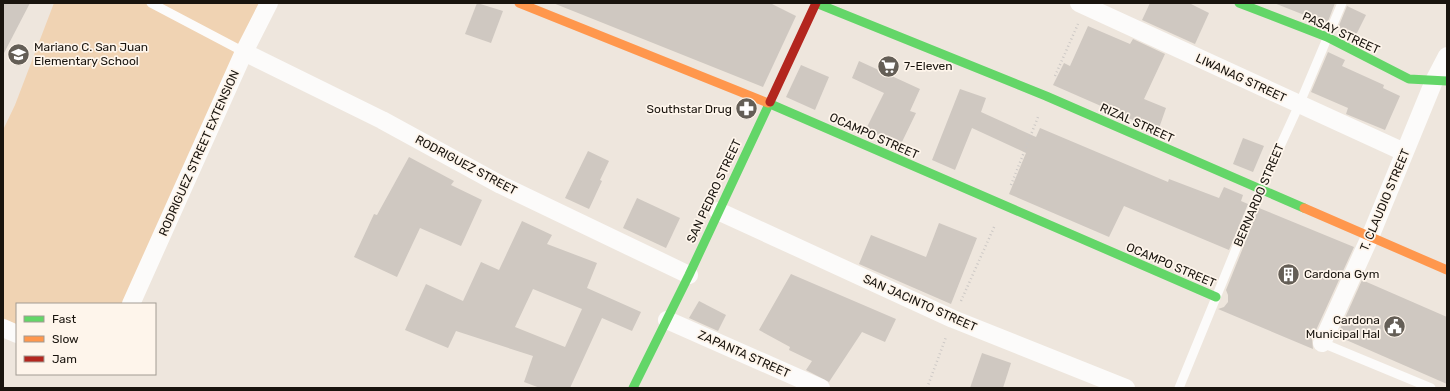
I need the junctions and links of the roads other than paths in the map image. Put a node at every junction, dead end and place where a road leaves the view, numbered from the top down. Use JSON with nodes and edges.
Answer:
{"nodes":[{"id":1,"x":151,"y":3,"type":"edge"},
{"id":2,"x":269,"y":3,"type":"edge"},
{"id":3,"x":519,"y":3,"type":"edge"},
{"id":4,"x":816,"y":3,"type":"edge"},
{"id":5,"x":1079,"y":3,"type":"edge"},
{"id":6,"x":1239,"y":3,"type":"edge"},
{"id":7,"x":1342,"y":3,"type":"edge"},
{"id":8,"x":1327,"y":37,"type":"junction"},
{"id":9,"x":244,"y":52,"type":"junction"},
{"id":10,"x":1447,"y":56,"type":"edge"},
{"id":11,"x":1441,"y":81,"type":"edge"},
{"id":12,"x":768,"y":103,"type":"junction"},
{"id":13,"x":1300,"y":105,"type":"junction"},
{"id":14,"x":1404,"y":152,"type":"junction"},
{"id":15,"x":1260,"y":190,"type":"junction"},
{"id":16,"x":718,"y":211,"type":"junction"},
{"id":17,"x":1370,"y":237,"type":"junction"},
{"id":18,"x":1447,"y":270,"type":"edge"},
{"id":19,"x":689,"y":275,"type":"junction"},
{"id":20,"x":1219,"y":298,"type":"junction"},
{"id":21,"x":131,"y":303,"type":"edge"},
{"id":22,"x":667,"y":320,"type":"junction"},
{"id":23,"x":3,"y":328,"type":"edge"},
{"id":24,"x":16,"y":334,"type":"edge"},
{"id":25,"x":1320,"y":342,"type":"joint"},
{"id":26,"x":634,"y":388,"type":"edge"},
{"id":27,"x":820,"y":388,"type":"edge"},
{"id":28,"x":1126,"y":388,"type":"edge"},
{"id":29,"x":1179,"y":388,"type":"edge"},
{"id":30,"x":1432,"y":388,"type":"edge"}],
"edges":[{"from":1,"to":9,"type":"lane"},
{"from":2,"to":9,"type":"street","name":"RODRIGUEZ STREET EXTENSION"},
{"from":3,"to":12,"type":"main road","name":"OCAMPO STREET"},
{"from":4,"to":12,"type":"main road","name":"SAN PEDRO STREET"},
{"from":4,"to":15,"type":"main road","name":"RIZAL STREET"},
{"from":5,"to":13,"type":"street","name":"LIWANAG STREET"},
{"from":6,"to":8,"type":"main road","name":"PASAY STREET"},
{"from":7,"to":8,"type":"lane","name":"BERNARDO STREET"},
{"from":8,"to":11,"type":"main road","name":"PASAY STREET"},
{"from":8,"to":13,"type":"lane","name":"BERNARDO STREET"},
{"from":9,"to":19,"type":"street","name":"RODRIGUEZ STREET"},
{"from":9,"to":21,"type":"street","name":"RODRIGUEZ STREET EXTENSION"},
{"from":10,"to":11,"type":"street","name":"T. CLAUDIO STREET"},
{"from":11,"to":14,"type":"street","name":"T. CLAUDIO STREET"},
{"from":12,"to":16,"type":"main road","name":"SAN PEDRO STREET"},
{"from":12,"to":20,"type":"main road","name":"OCAMPO STREET"},
{"from":13,"to":14,"type":"street","name":"LIWANAG STREET"},
{"from":13,"to":15,"type":"lane","name":"BERNARDO STREET"},
{"from":14,"to":17,"type":"street","name":"T. CLAUDIO STREET"},
{"from":15,"to":17,"type":"main road","name":"RIZAL STREET"},
{"from":15,"to":20,"type":"lane","name":"BERNARDO STREET"},
{"from":16,"to":19,"type":"main road","name":"SAN PEDRO STREET"},
{"from":16,"to":28,"type":"street","name":"SAN JACINTO STREET"},
{"from":17,"to":18,"type":"main road","name":"RIZAL STREET"},
{"from":17,"to":25,"type":"street","name":"T. CLAUDIO STREET"},
{"from":19,"to":22,"type":"main road","name":"SAN PEDRO STREET"},
{"from":20,"to":29,"type":"lane","name":"BERNARDO STREET"},
{"from":22,"to":26,"type":"main road","name":"SAN PEDRO STREET"},
{"from":22,"to":27,"type":"street","name":"ZAPANTA STREET"},
{"from":23,"to":24,"type":"street"},
{"from":25,"to":30,"type":"lane"}]}
